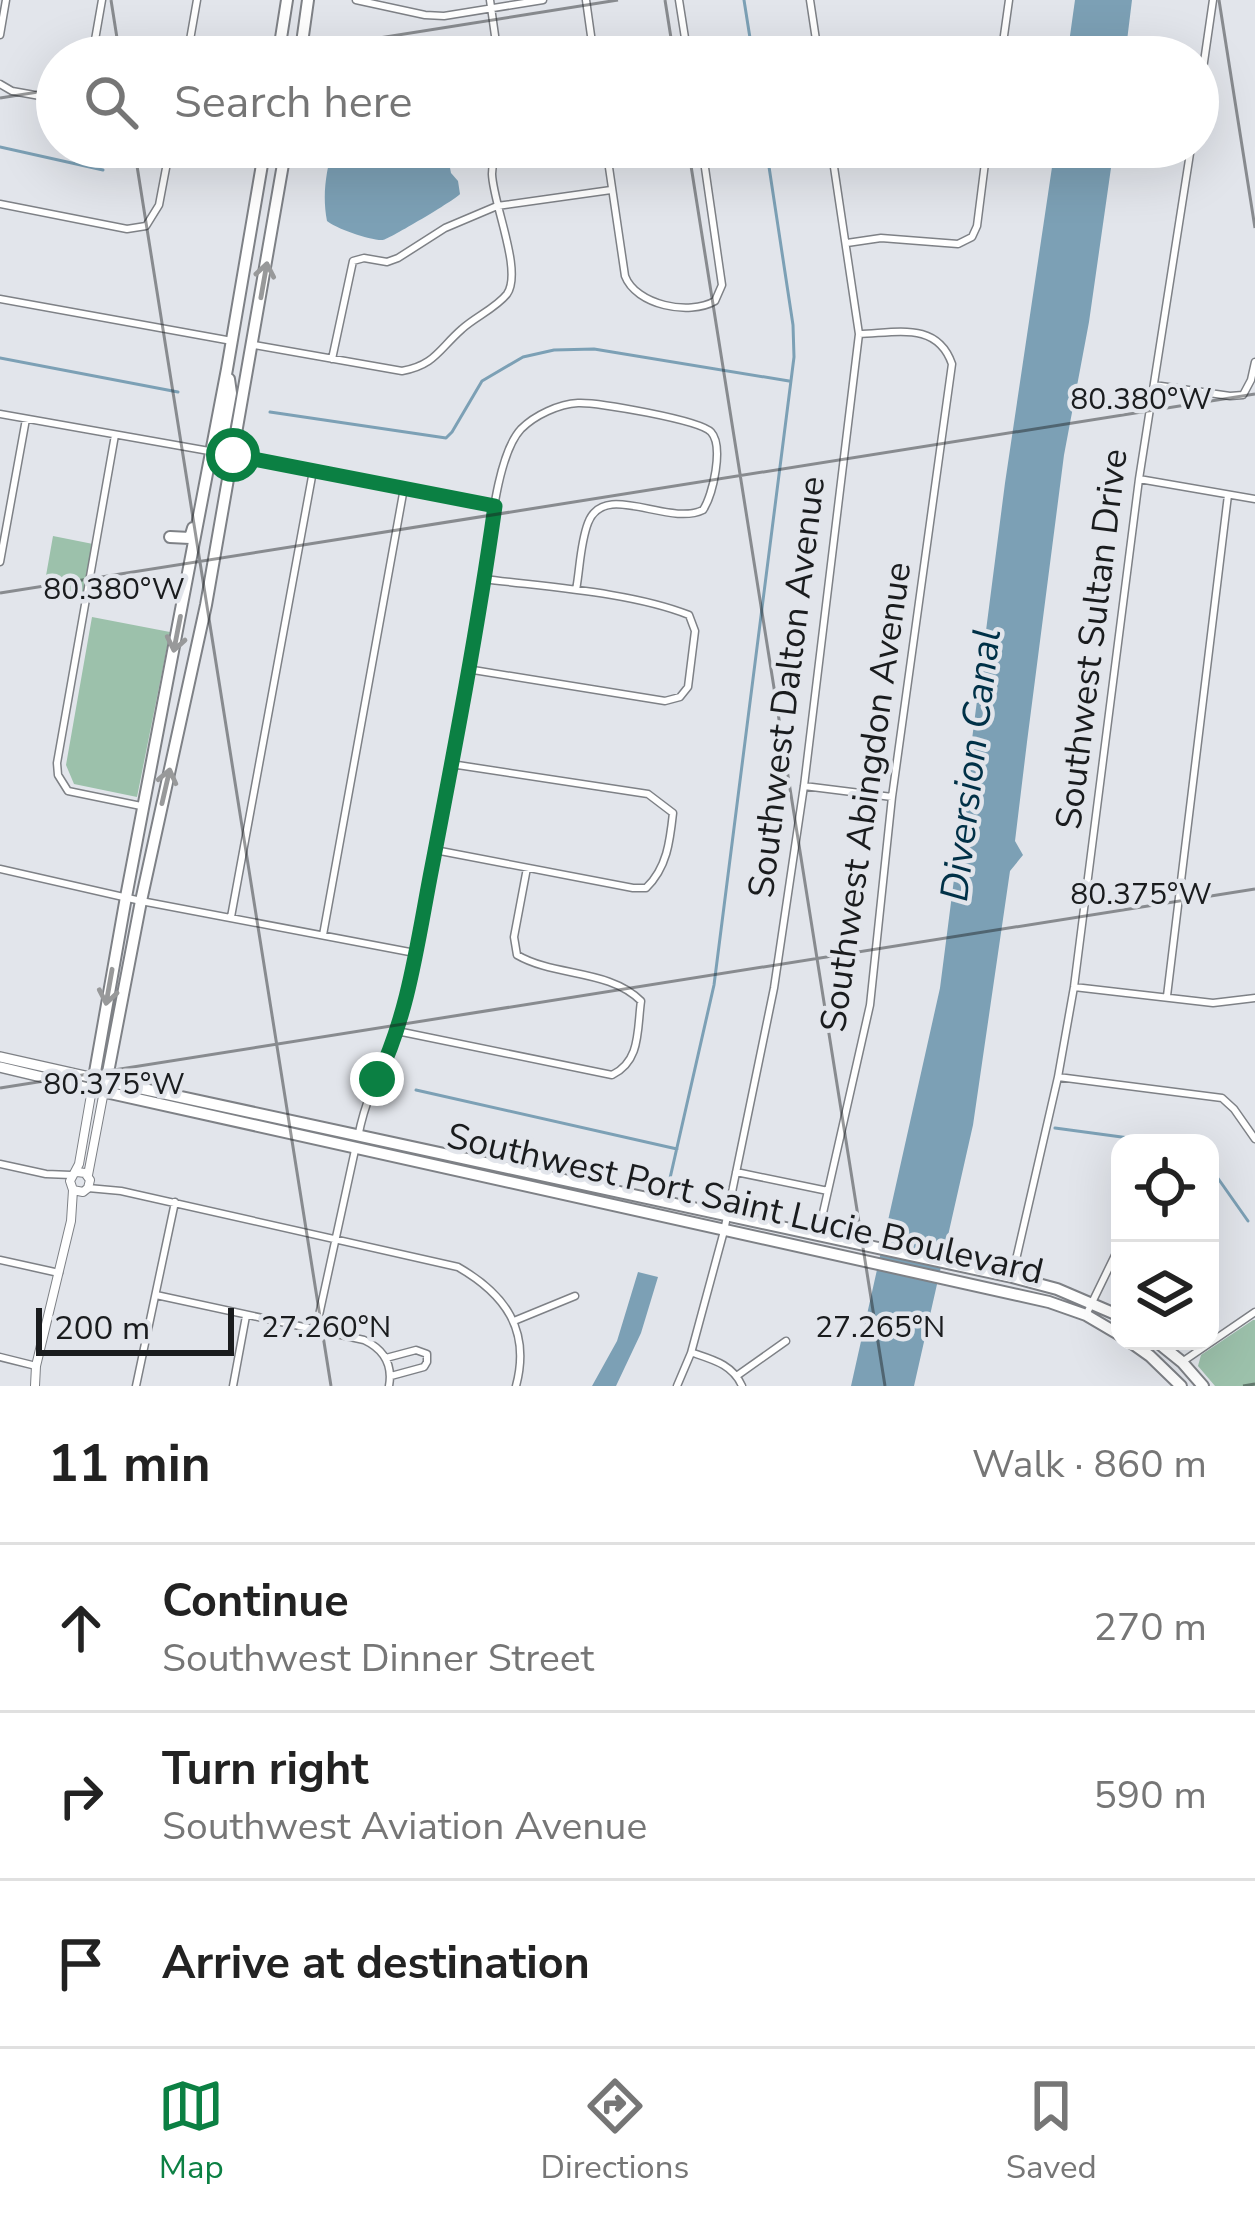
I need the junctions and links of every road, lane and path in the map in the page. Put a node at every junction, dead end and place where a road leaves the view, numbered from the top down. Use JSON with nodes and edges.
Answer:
{"nodes":[{"id":1,"x":6,"y":0,"type":"edge"},
{"id":2,"x":102,"y":0,"type":"edge"},
{"id":3,"x":197,"y":0,"type":"edge"},
{"id":4,"x":287,"y":0,"type":"edge"},
{"id":5,"x":308,"y":0,"type":"edge"},
{"id":6,"x":356,"y":0,"type":"edge"},
{"id":7,"x":543,"y":0,"type":"edge"},
{"id":8,"x":586,"y":0,"type":"edge"},
{"id":9,"x":679,"y":0,"type":"edge"},
{"id":10,"x":810,"y":0,"type":"edge"},
{"id":11,"x":1010,"y":0,"type":"edge"},
{"id":12,"x":1213,"y":0,"type":"edge"},
{"id":13,"x":491,"y":4,"type":"edge"},
{"id":14,"x":0,"y":34,"type":"edge"},
{"id":15,"x":96,"y":36,"type":"edge"},
{"id":16,"x":191,"y":36,"type":"edge"},
{"id":17,"x":281,"y":36,"type":"edge"},
{"id":18,"x":302,"y":36,"type":"edge"},
{"id":19,"x":496,"y":36,"type":"edge"},
{"id":20,"x":591,"y":36,"type":"edge"},
{"id":21,"x":685,"y":36,"type":"edge"},
{"id":22,"x":815,"y":36,"type":"edge"},
{"id":23,"x":1004,"y":36,"type":"edge"},
{"id":24,"x":1208,"y":36,"type":"edge"},
{"id":25,"x":0,"y":84,"type":"edge"},
{"id":26,"x":36,"y":96,"type":"edge"},
{"id":27,"x":166,"y":168,"type":"edge"},
{"id":28,"x":261,"y":168,"type":"edge"},
{"id":29,"x":282,"y":168,"type":"edge"},
{"id":30,"x":493,"y":168,"type":"edge"},
{"id":31,"x":609,"y":168,"type":"edge"},
{"id":32,"x":705,"y":168,"type":"edge"},
{"id":33,"x":836,"y":168,"type":"edge"},
{"id":34,"x":984,"y":168,"type":"edge"},
{"id":35,"x":1188,"y":168,"type":"edge"},
{"id":36,"x":612,"y":190,"type":"junction"},
{"id":37,"x":0,"y":205,"type":"edge"},
{"id":38,"x":497,"y":206,"type":"junction"},
{"id":39,"x":847,"y":243,"type":"junction"},
{"id":40,"x":0,"y":299,"type":"edge"},
{"id":41,"x":859,"y":334,"type":"junction"},
{"id":42,"x":232,"y":341,"type":"junction"},
{"id":43,"x":253,"y":345,"type":"junction"},
{"id":44,"x":332,"y":358,"type":"junction"},
{"id":45,"x":1255,"y":362,"type":"edge"},
{"id":46,"x":227,"y":369,"type":"junction"},
{"id":47,"x":1154,"y":385,"type":"junction"},
{"id":48,"x":0,"y":414,"type":"edge"},
{"id":49,"x":26,"y":419,"type":"junction"},
{"id":50,"x":115,"y":434,"type":"junction"},
{"id":51,"x":212,"y":452,"type":"junction"},
{"id":52,"x":233,"y":455,"type":"junction"},
{"id":53,"x":313,"y":471,"type":"junction"},
{"id":54,"x":208,"y":473,"type":"junction"},
{"id":55,"x":1139,"y":479,"type":"junction"},
{"id":56,"x":404,"y":488,"type":"junction"},
{"id":57,"x":1228,"y":495,"type":"junction"},
{"id":58,"x":1255,"y":499,"type":"edge"},
{"id":59,"x":495,"y":506,"type":"junction"},
{"id":60,"x":220,"y":530,"type":"junction"},
{"id":61,"x":193,"y":551,"type":"junction"},
{"id":62,"x":0,"y":562,"type":"edge"},
{"id":63,"x":484,"y":579,"type":"junction"},
{"id":64,"x":576,"y":590,"type":"junction"},
{"id":65,"x":467,"y":669,"type":"junction"},
{"id":66,"x":452,"y":764,"type":"junction"},
{"id":67,"x":804,"y":787,"type":"junction"},
{"id":68,"x":892,"y":797,"type":"junction"},
{"id":69,"x":144,"y":807,"type":"junction"},
{"id":70,"x":435,"y":850,"type":"junction"},
{"id":71,"x":0,"y":868,"type":"edge"},
{"id":72,"x":526,"y":868,"type":"junction"},
{"id":73,"x":126,"y":897,"type":"junction"},
{"id":74,"x":141,"y":901,"type":"junction"},
{"id":75,"x":231,"y":917,"type":"junction"},
{"id":76,"x":323,"y":935,"type":"junction"},
{"id":77,"x":415,"y":953,"type":"junction"},
{"id":78,"x":1074,"y":987,"type":"junction"},
{"id":79,"x":1167,"y":996,"type":"junction"},
{"id":80,"x":1255,"y":998,"type":"edge"},
{"id":81,"x":397,"y":1031,"type":"junction"},
{"id":82,"x":0,"y":1057,"type":"edge"},
{"id":83,"x":0,"y":1067,"type":"edge"},
{"id":84,"x":1058,"y":1077,"type":"junction"},
{"id":85,"x":99,"y":1085,"type":"junction"},
{"id":86,"x":1255,"y":1139,"type":"edge"},
{"id":87,"x":357,"y":1141,"type":"junction"},
{"id":88,"x":0,"y":1164,"type":"edge"},
{"id":89,"x":736,"y":1172,"type":"junction"},
{"id":90,"x":80,"y":1182,"type":"junction"},
{"id":91,"x":828,"y":1191,"type":"junction"},
{"id":92,"x":175,"y":1202,"type":"junction"},
{"id":93,"x":726,"y":1217,"type":"junction"},
{"id":94,"x":724,"y":1232,"type":"junction"},
{"id":95,"x":818,"y":1235,"type":"junction"},
{"id":96,"x":338,"y":1239,"type":"junction"},
{"id":97,"x":0,"y":1260,"type":"edge"},
{"id":98,"x":1111,"y":1265,"type":"edge"},
{"id":99,"x":58,"y":1273,"type":"junction"},
{"id":100,"x":1012,"y":1277,"type":"junction"},
{"id":101,"x":156,"y":1294,"type":"junction"},
{"id":102,"x":575,"y":1296,"type":"dead end"},
{"id":103,"x":1094,"y":1303,"type":"junction"},
{"id":104,"x":1111,"y":1312,"type":"edge"},
{"id":105,"x":1255,"y":1312,"type":"edge"},
{"id":106,"x":246,"y":1316,"type":"junction"},
{"id":107,"x":1086,"y":1316,"type":"junction"},
{"id":108,"x":514,"y":1321,"type":"junction"},
{"id":109,"x":316,"y":1329,"type":"junction"},
{"id":110,"x":1111,"y":1330,"type":"edge"},
{"id":111,"x":786,"y":1341,"type":"dead end"},
{"id":112,"x":1142,"y":1350,"type":"edge"},
{"id":113,"x":1167,"y":1350,"type":"edge"},
{"id":114,"x":692,"y":1353,"type":"junction"},
{"id":115,"x":0,"y":1357,"type":"edge"},
{"id":116,"x":386,"y":1358,"type":"junction"},
{"id":117,"x":1182,"y":1362,"type":"junction"},
{"id":118,"x":36,"y":1366,"type":"junction"},
{"id":119,"x":737,"y":1375,"type":"junction"},
{"id":120,"x":391,"y":1376,"type":"junction"},
{"id":121,"x":34,"y":1386,"type":"edge"},
{"id":122,"x":136,"y":1386,"type":"edge"},
{"id":123,"x":232,"y":1386,"type":"edge"},
{"id":124,"x":389,"y":1386,"type":"edge"},
{"id":125,"x":516,"y":1386,"type":"edge"},
{"id":126,"x":677,"y":1386,"type":"edge"},
{"id":127,"x":742,"y":1386,"type":"edge"},
{"id":128,"x":1181,"y":1386,"type":"edge"},
{"id":129,"x":1203,"y":1386,"type":"edge"}],
"edges":[{"from":1,"to":14,"type":"street"},
{"from":2,"to":15,"type":"street"},
{"from":3,"to":16,"type":"street"},
{"from":4,"to":17,"type":"main road"},
{"from":5,"to":18,"type":"main road"},
{"from":6,"to":13,"type":"street"},
{"from":7,"to":13,"type":"street"},
{"from":8,"to":20,"type":"street"},
{"from":9,"to":21,"type":"street"},
{"from":10,"to":22,"type":"street"},
{"from":11,"to":23,"type":"street"},
{"from":12,"to":24,"type":"street"},
{"from":13,"to":19,"type":"street"},
{"from":25,"to":26,"type":"street"},
{"from":27,"to":37,"type":"street"},
{"from":28,"to":42,"type":"main road"},
{"from":43,"to":29,"type":"main road","one_way":true},
{"from":30,"to":38,"type":"street"},
{"from":31,"to":36,"type":"street"},
{"from":32,"to":36,"type":"street"},
{"from":33,"to":39,"type":"street","name":"Southwest Dalton Avenue"},
{"from":34,"to":39,"type":"street"},
{"from":35,"to":47,"type":"street","name":"Southwest Sultan Drive"},
{"from":36,"to":38,"type":"street"},
{"from":38,"to":44,"type":"street"},
{"from":38,"to":44,"type":"street"},
{"from":39,"to":41,"type":"street","name":"Southwest Dalton Avenue"},
{"from":40,"to":42,"type":"street"},
{"from":41,"to":67,"type":"street","name":"Southwest Dalton Avenue"},
{"from":41,"to":68,"type":"street","name":"Southwest Abingdon Avenue"},
{"from":42,"to":46,"type":"main road"},
{"from":43,"to":44,"type":"street"},
{"from":43,"to":52,"type":"main road"},
{"from":45,"to":47,"type":"street"},
{"from":46,"to":51,"type":"main road"},
{"from":46,"to":52,"type":"main road"},
{"from":47,"to":55,"type":"street","name":"Southwest Sultan Drive"},
{"from":48,"to":49,"type":"street"},
{"from":49,"to":50,"type":"street"},
{"from":49,"to":62,"type":"street"},
{"from":50,"to":51,"type":"street"},
{"from":50,"to":69,"type":"street"},
{"from":51,"to":54,"type":"main road"},
{"from":51,"to":60,"type":"main road"},
{"from":52,"to":53,"type":"street"},
{"from":52,"to":60,"type":"main road"},
{"from":53,"to":56,"type":"street"},
{"from":53,"to":75,"type":"street"},
{"from":54,"to":61,"type":"main road"},
{"from":54,"to":61,"type":"main road"},
{"from":55,"to":57,"type":"street"},
{"from":55,"to":78,"type":"street","name":"Southwest Sultan Drive"},
{"from":56,"to":59,"type":"street"},
{"from":56,"to":76,"type":"street"},
{"from":57,"to":58,"type":"street"},
{"from":57,"to":79,"type":"street"},
{"from":59,"to":63,"type":"street"},
{"from":59,"to":64,"type":"street"},
{"from":74,"to":60,"type":"main road","one_way":true},
{"from":61,"to":69,"type":"main road","one_way":true},
{"from":63,"to":64,"type":"street"},
{"from":63,"to":65,"type":"street"},
{"from":64,"to":65,"type":"street"},
{"from":65,"to":66,"type":"street"},
{"from":66,"to":70,"type":"street"},
{"from":66,"to":72,"type":"street"},
{"from":67,"to":68,"type":"street"},
{"from":67,"to":89,"type":"street","name":"Southwest Dalton Avenue"},
{"from":68,"to":91,"type":"street","name":"Southwest Abingdon Avenue"},
{"from":69,"to":73,"type":"main road"},
{"from":70,"to":72,"type":"street"},
{"from":70,"to":77,"type":"street"},
{"from":71,"to":73,"type":"street"},
{"from":72,"to":81,"type":"street"},
{"from":73,"to":74,"type":"street"},
{"from":73,"to":85,"type":"main road","one_way":true},
{"from":74,"to":75,"type":"street"},
{"from":74,"to":85,"type":"main road"},
{"from":75,"to":76,"type":"street"},
{"from":76,"to":77,"type":"street"},
{"from":77,"to":81,"type":"street"},
{"from":78,"to":79,"type":"street"},
{"from":78,"to":84,"type":"street","name":"Southwest Sultan Drive"},
{"from":79,"to":80,"type":"street"},
{"from":81,"to":87,"type":"street"},
{"from":82,"to":85,"type":"main road","name":"Southwest Port Saint Lucie Boulevard"},
{"from":83,"to":85,"type":"main road","name":"Southwest Port Saint Lucie Boulevard"},
{"from":84,"to":86,"type":"street"},
{"from":84,"to":100,"type":"street","name":"Southwest Sultan Drive"},
{"from":85,"to":87,"type":"main road","name":"Southwest Port Saint Lucie Boulevard"},
{"from":85,"to":90,"type":"street"},
{"from":87,"to":93,"type":"main road","name":"Southwest Port Saint Lucie Boulevard"},
{"from":87,"to":94,"type":"main road","name":"Southwest Port Saint Lucie Boulevard"},
{"from":87,"to":96,"type":"street"},
{"from":88,"to":90,"type":"street"},
{"from":89,"to":91,"type":"street"},
{"from":89,"to":93,"type":"street","name":"Southwest Dalton Avenue"},
{"from":90,"to":92,"type":"street"},
{"from":90,"to":99,"type":"street"},
{"from":91,"to":95,"type":"street","name":"Southwest Abingdon Avenue"},
{"from":92,"to":96,"type":"street"},
{"from":92,"to":101,"type":"street"},
{"from":93,"to":94,"type":"street","name":"Southwest Dalton Avenue"},
{"from":93,"to":95,"type":"main road","name":"Southwest Port Saint Lucie Boulevard"},
{"from":94,"to":107,"type":"main road","name":"Southwest Port Saint Lucie Boulevard"},
{"from":94,"to":114,"type":"street","name":"Southwest Dalton Avenue"},
{"from":95,"to":100,"type":"main road","name":"Southwest Port Saint Lucie Boulevard"},
{"from":96,"to":108,"type":"street"},
{"from":96,"to":109,"type":"street"},
{"from":97,"to":99,"type":"street"},
{"from":98,"to":103,"type":"street"},
{"from":99,"to":118,"type":"street"},
{"from":100,"to":103,"type":"main road","name":"Southwest Port Saint Lucie Boulevard"},
{"from":101,"to":106,"type":"street"},
{"from":101,"to":122,"type":"street"},
{"from":102,"to":108,"type":"street"},
{"from":103,"to":104,"type":"main road","name":"Southwest Port Saint Lucie Boulevard"},
{"from":103,"to":107,"type":"street"},
{"from":105,"to":117,"type":"street"},
{"from":106,"to":109,"type":"street"},
{"from":106,"to":123,"type":"street"},
{"from":107,"to":110,"type":"main road","name":"Southwest Port Saint Lucie Boulevard"},
{"from":108,"to":125,"type":"street"},
{"from":109,"to":116,"type":"street"},
{"from":111,"to":119,"type":"street"},
{"from":112,"to":128,"type":"main road"},
{"from":113,"to":117,"type":"main road"},
{"from":114,"to":119,"type":"street"},
{"from":114,"to":126,"type":"street","name":"Southwest Dalton Avenue"},
{"from":115,"to":118,"type":"street"},
{"from":116,"to":120,"type":"street"},
{"from":116,"to":120,"type":"street"},
{"from":117,"to":129,"type":"main road"},
{"from":118,"to":121,"type":"street"},
{"from":119,"to":127,"type":"street"},
{"from":120,"to":124,"type":"street"}]}
